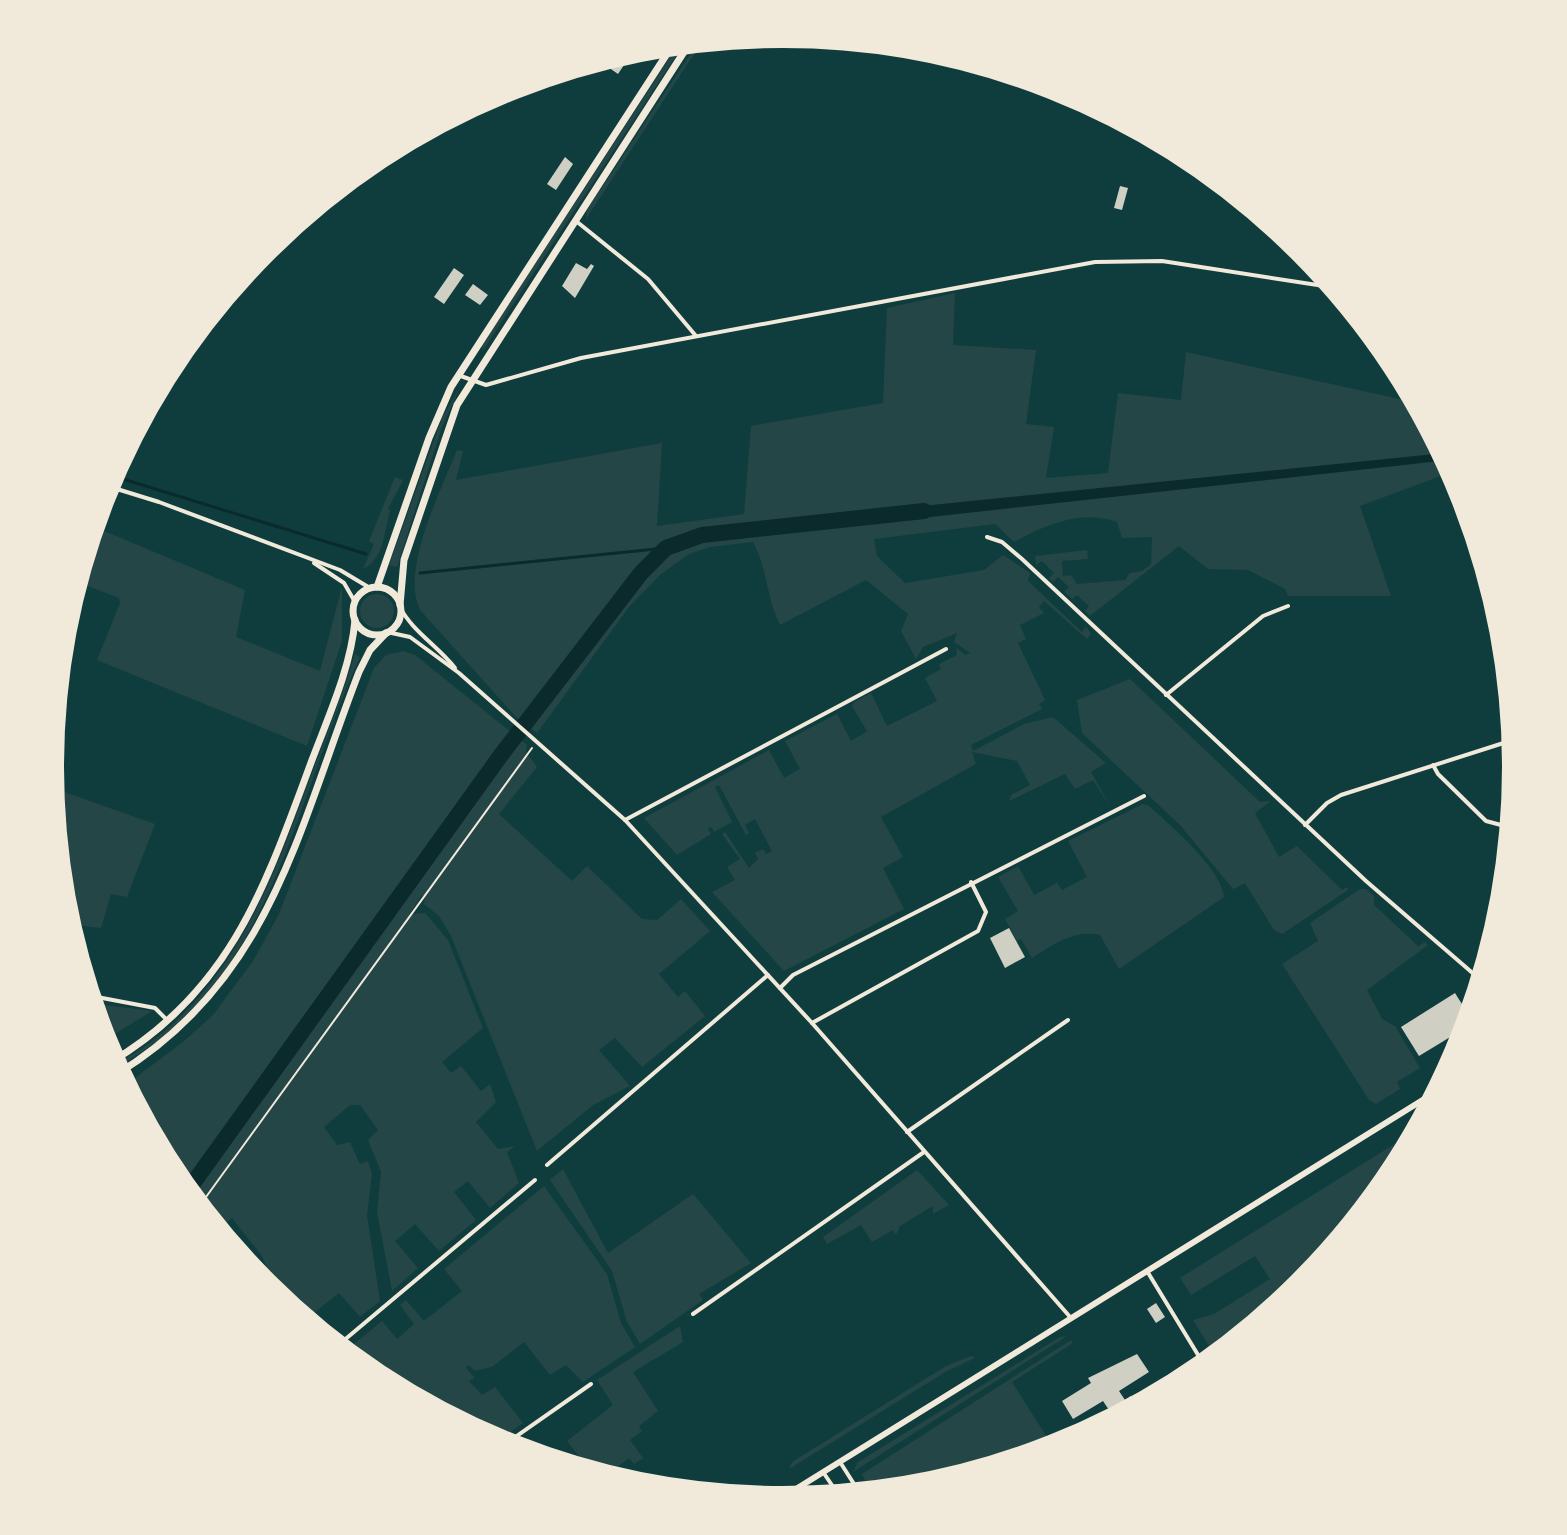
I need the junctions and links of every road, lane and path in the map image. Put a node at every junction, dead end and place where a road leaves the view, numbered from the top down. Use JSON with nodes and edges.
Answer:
{"nodes":[{"id":1,"x":683,"y":53,"type":"edge"},
{"id":2,"x":665,"y":56,"type":"edge"},
{"id":3,"x":574,"y":219,"type":"junction"},
{"id":4,"x":1320,"y":285,"type":"edge"},
{"id":5,"x":696,"y":336,"type":"junction"},
{"id":6,"x":458,"y":375,"type":"junction"},
{"id":7,"x":470,"y":382,"type":"junction"},
{"id":8,"x":118,"y":488,"type":"edge"},
{"id":9,"x":987,"y":537,"type":"dead end"},
{"id":10,"x":309,"y":559,"type":"junction"},
{"id":11,"x":374,"y":588,"type":"junction"},
{"id":12,"x":355,"y":602,"type":"junction"},
{"id":13,"x":400,"y":606,"type":"junction"},
{"id":14,"x":1288,"y":606,"type":"dead end"},
{"id":15,"x":355,"y":620,"type":"junction"},
{"id":16,"x":387,"y":632,"type":"junction"},
{"id":17,"x":946,"y":649,"type":"dead end"},
{"id":18,"x":459,"y":673,"type":"junction"},
{"id":19,"x":1166,"y":695,"type":"junction"},
{"id":20,"x":1504,"y":743,"type":"edge"},
{"id":21,"x":532,"y":748,"type":"dead end"},
{"id":22,"x":1433,"y":765,"type":"junction"},
{"id":23,"x":1144,"y":796,"type":"dead end"},
{"id":24,"x":625,"y":820,"type":"junction"},
{"id":25,"x":1305,"y":825,"type":"junction"},
{"id":26,"x":1502,"y":825,"type":"edge"},
{"id":27,"x":971,"y":882,"type":"junction"},
{"id":28,"x":1474,"y":974,"type":"edge"},
{"id":29,"x":768,"y":975,"type":"junction"},
{"id":30,"x":780,"y":988,"type":"junction"},
{"id":31,"x":100,"y":997,"type":"edge"},
{"id":32,"x":1068,"y":1020,"type":"dead end"},
{"id":33,"x":168,"y":1021,"type":"junction"},
{"id":34,"x":812,"y":1023,"type":"junction"},
{"id":35,"x":122,"y":1054,"type":"edge"},
{"id":36,"x":127,"y":1067,"type":"edge"},
{"id":37,"x":1424,"y":1099,"type":"edge"},
{"id":38,"x":907,"y":1132,"type":"junction"},
{"id":39,"x":925,"y":1152,"type":"junction"},
{"id":40,"x":547,"y":1165,"type":"dead end"},
{"id":41,"x":535,"y":1180,"type":"dead end"},
{"id":42,"x":205,"y":1198,"type":"edge"},
{"id":43,"x":1147,"y":1271,"type":"junction"},
{"id":44,"x":693,"y":1314,"type":"dead end"},
{"id":45,"x":1071,"y":1318,"type":"junction"},
{"id":46,"x":344,"y":1340,"type":"edge"},
{"id":47,"x":1199,"y":1357,"type":"edge"},
{"id":48,"x":591,"y":1384,"type":"dead end"},
{"id":49,"x":515,"y":1437,"type":"edge"},
{"id":50,"x":840,"y":1462,"type":"junction"},
{"id":51,"x":823,"y":1472,"type":"junction"},
{"id":52,"x":855,"y":1485,"type":"edge"},
{"id":53,"x":833,"y":1487,"type":"edge"},
{"id":54,"x":797,"y":1488,"type":"edge"}],
"edges":[{"from":1,"to":3,"type":"main road"},
{"from":2,"to":6,"type":"main road"},
{"from":3,"to":5,"type":"street"},
{"from":3,"to":7,"type":"main road"},
{"from":4,"to":5,"type":"street"},
{"from":5,"to":7,"type":"street"},
{"from":6,"to":7,"type":"street"},
{"from":6,"to":11,"type":"main road"},
{"from":7,"to":13,"type":"main road"},
{"from":8,"to":10,"type":"street"},
{"from":9,"to":19,"type":"street"},
{"from":10,"to":11,"type":"street"},
{"from":10,"to":12,"type":"street"},
{"from":11,"to":12,"type":"main road"},
{"from":11,"to":13,"type":"main road"},
{"from":12,"to":15,"type":"main road"},
{"from":13,"to":16,"type":"main road"},
{"from":13,"to":18,"type":"street"},
{"from":14,"to":19,"type":"street"},
{"from":15,"to":16,"type":"main road"},
{"from":15,"to":33,"type":"main road"},
{"from":16,"to":18,"type":"street"},
{"from":16,"to":36,"type":"main road"},
{"from":17,"to":24,"type":"street"},
{"from":18,"to":24,"type":"street"},
{"from":19,"to":25,"type":"street"},
{"from":20,"to":22,"type":"street"},
{"from":21,"to":42,"type":"path"},
{"from":22,"to":25,"type":"street"},
{"from":22,"to":26,"type":"street"},
{"from":23,"to":27,"type":"street"},
{"from":24,"to":29,"type":"street"},
{"from":25,"to":28,"type":"street"},
{"from":27,"to":30,"type":"street"},
{"from":27,"to":34,"type":"street"},
{"from":29,"to":30,"type":"street"},
{"from":29,"to":40,"type":"street"},
{"from":30,"to":34,"type":"street"},
{"from":31,"to":33,"type":"street"},
{"from":32,"to":38,"type":"street"},
{"from":33,"to":35,"type":"main road"},
{"from":34,"to":38,"type":"street"},
{"from":37,"to":43,"type":"street"},
{"from":38,"to":39,"type":"street"},
{"from":39,"to":44,"type":"street"},
{"from":39,"to":45,"type":"street"},
{"from":41,"to":46,"type":"street"},
{"from":43,"to":45,"type":"street"},
{"from":43,"to":47,"type":"street"},
{"from":45,"to":50,"type":"street"},
{"from":48,"to":49,"type":"street"},
{"from":50,"to":51,"type":"street"},
{"from":50,"to":52,"type":"street"},
{"from":51,"to":53,"type":"street"},
{"from":51,"to":54,"type":"street"}]}
